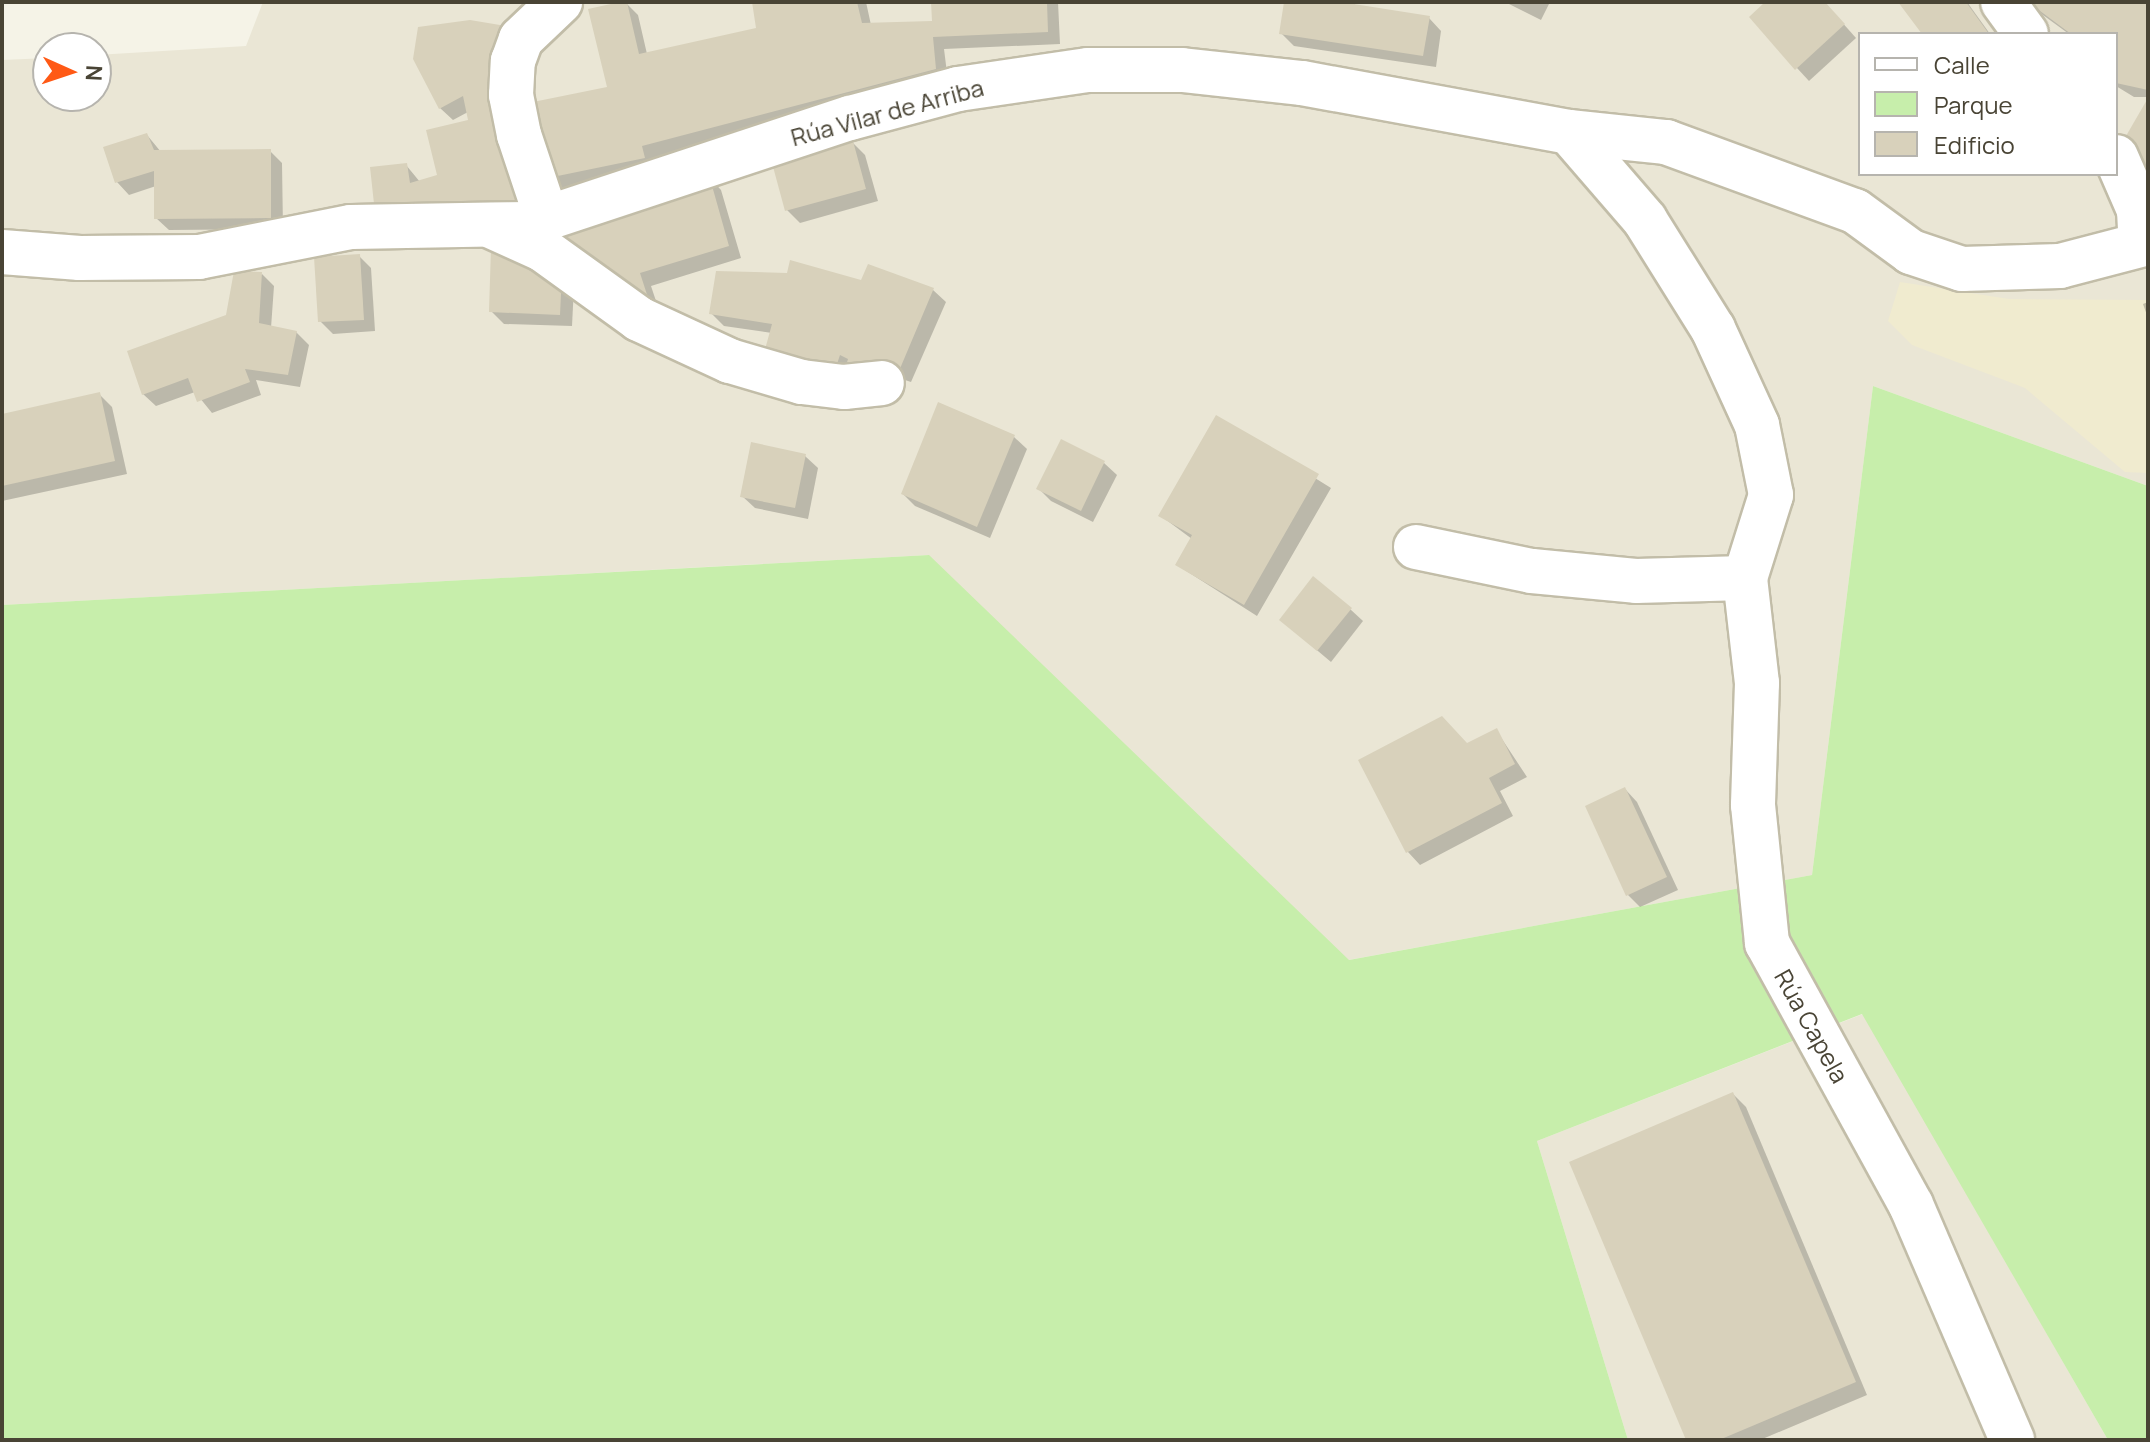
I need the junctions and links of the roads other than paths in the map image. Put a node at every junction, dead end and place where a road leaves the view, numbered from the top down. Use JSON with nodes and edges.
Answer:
{"nodes":[{"id":1,"x":560,"y":2,"type":"edge"},
{"id":2,"x":2003,"y":2,"type":"edge"},
{"id":3,"x":2025,"y":32,"type":"edge"},
{"id":4,"x":1569,"y":132,"type":"junction"},
{"id":5,"x":2118,"y":162,"type":"edge"},
{"id":6,"x":547,"y":219,"type":"junction"},
{"id":7,"x":491,"y":226,"type":"junction"},
{"id":8,"x":2144,"y":243,"type":"edge"},
{"id":9,"x":2,"y":252,"type":"edge"},
{"id":10,"x":882,"y":383,"type":"dead end"},
{"id":11,"x":1416,"y":547,"type":"dead end"},
{"id":12,"x":1745,"y":578,"type":"junction"},
{"id":13,"x":2012,"y":1440,"type":"edge"}],
"edges":[{"from":1,"to":6,"type":"street"},
{"from":2,"to":3,"type":"street"},
{"from":4,"to":6,"type":"street","name":"Rúa Vilar de Arriba"},
{"from":4,"to":8,"type":"street","name":"Rúa Vilar de Arriba"},
{"from":4,"to":12,"type":"street"},
{"from":5,"to":8,"type":"street"},
{"from":6,"to":7,"type":"street","name":"Rúa Vilar de Arriba"},
{"from":7,"to":9,"type":"street","name":"Rúa Vilar de Arriba"},
{"from":7,"to":10,"type":"street","name":"Rúa Vilar de Arriba"},
{"from":11,"to":12,"type":"street"},
{"from":12,"to":13,"type":"street","name":"Rúa Capela"}]}
